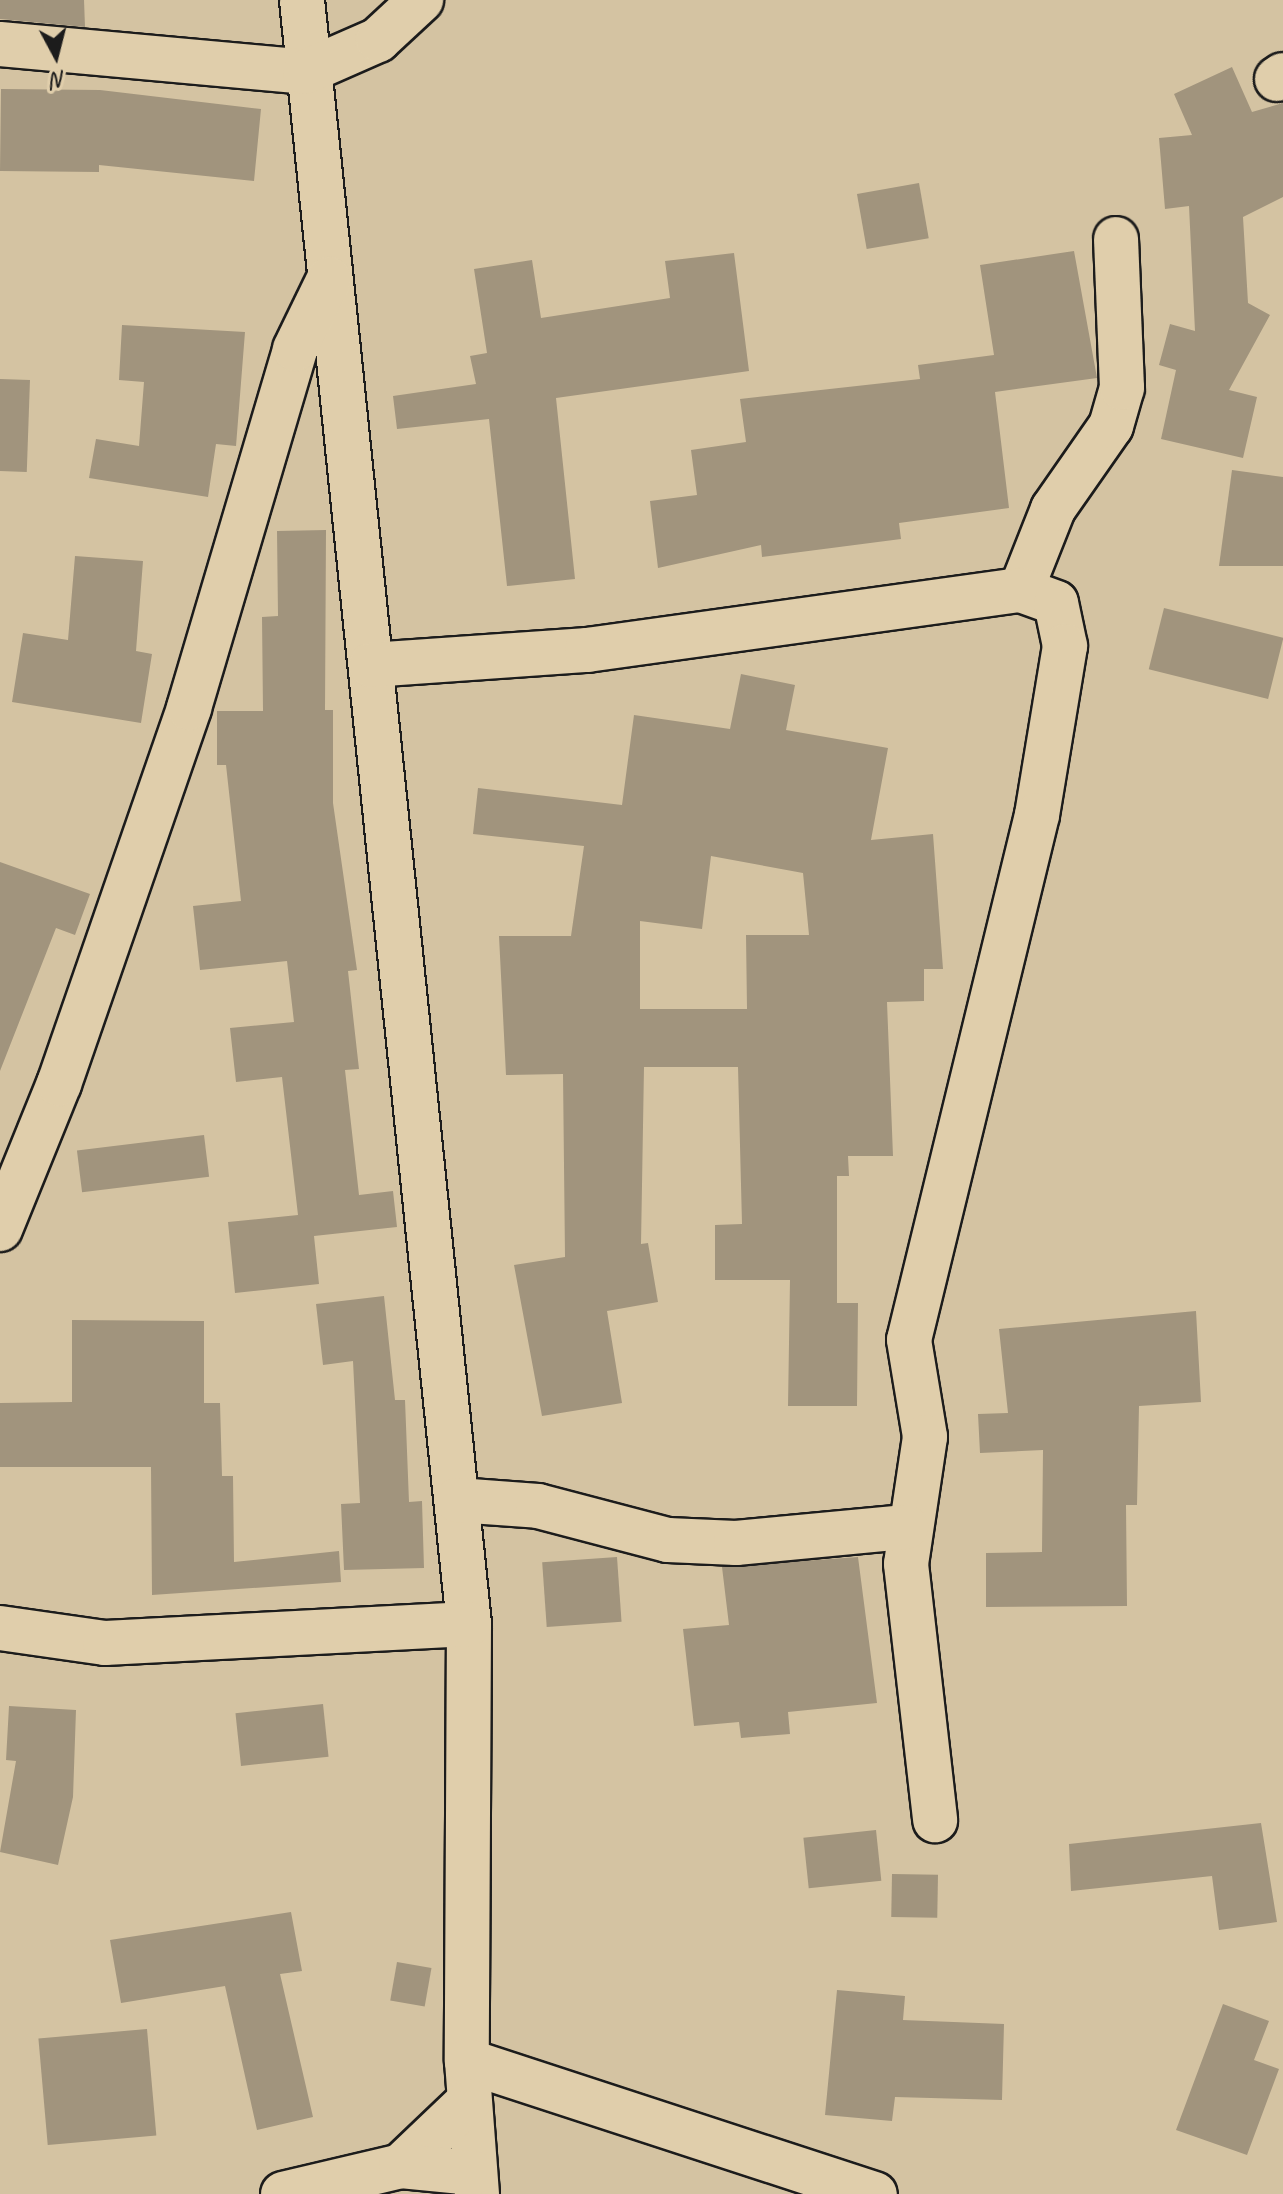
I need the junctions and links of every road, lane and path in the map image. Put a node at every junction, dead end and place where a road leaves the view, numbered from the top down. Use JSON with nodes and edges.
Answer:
{"nodes":[{"id":1,"x":302,"y":0,"type":"edge"},
{"id":2,"x":421,"y":0,"type":"edge"},
{"id":3,"x":0,"y":44,"type":"edge"},
{"id":4,"x":305,"y":72,"type":"junction"},
{"id":5,"x":1116,"y":239,"type":"dead end"},
{"id":6,"x":329,"y":279,"type":"junction"},
{"id":7,"x":1021,"y":590,"type":"junction"},
{"id":8,"x":371,"y":665,"type":"junction"},
{"id":9,"x":0,"y":1229,"type":"edge"},
{"id":10,"x":457,"y":1500,"type":"junction"},
{"id":11,"x":906,"y":1527,"type":"junction"},
{"id":12,"x":469,"y":1624,"type":"junction"},
{"id":13,"x":0,"y":1628,"type":"edge"},
{"id":14,"x":935,"y":1820,"type":"dead end"},
{"id":15,"x":468,"y":2081,"type":"junction"},
{"id":16,"x":401,"y":2166,"type":"junction"},
{"id":17,"x":475,"y":2184,"type":"edge"},
{"id":18,"x":283,"y":2194,"type":"edge"},
{"id":19,"x":875,"y":2194,"type":"edge"}],
"edges":[{"from":1,"to":4,"type":"street"},
{"from":2,"to":4,"type":"street"},
{"from":3,"to":4,"type":"street"},
{"from":4,"to":6,"type":"street"},
{"from":5,"to":7,"type":"street"},
{"from":6,"to":8,"type":"street"},
{"from":6,"to":9,"type":"street"},
{"from":7,"to":8,"type":"street"},
{"from":7,"to":11,"type":"street"},
{"from":8,"to":10,"type":"street"},
{"from":10,"to":11,"type":"street"},
{"from":10,"to":12,"type":"street"},
{"from":11,"to":14,"type":"street"},
{"from":12,"to":13,"type":"street"},
{"from":12,"to":15,"type":"street"},
{"from":15,"to":16,"type":"street"},
{"from":15,"to":17,"type":"street"},
{"from":15,"to":19,"type":"street"},
{"from":16,"to":17,"type":"street"},
{"from":16,"to":18,"type":"street"}]}
